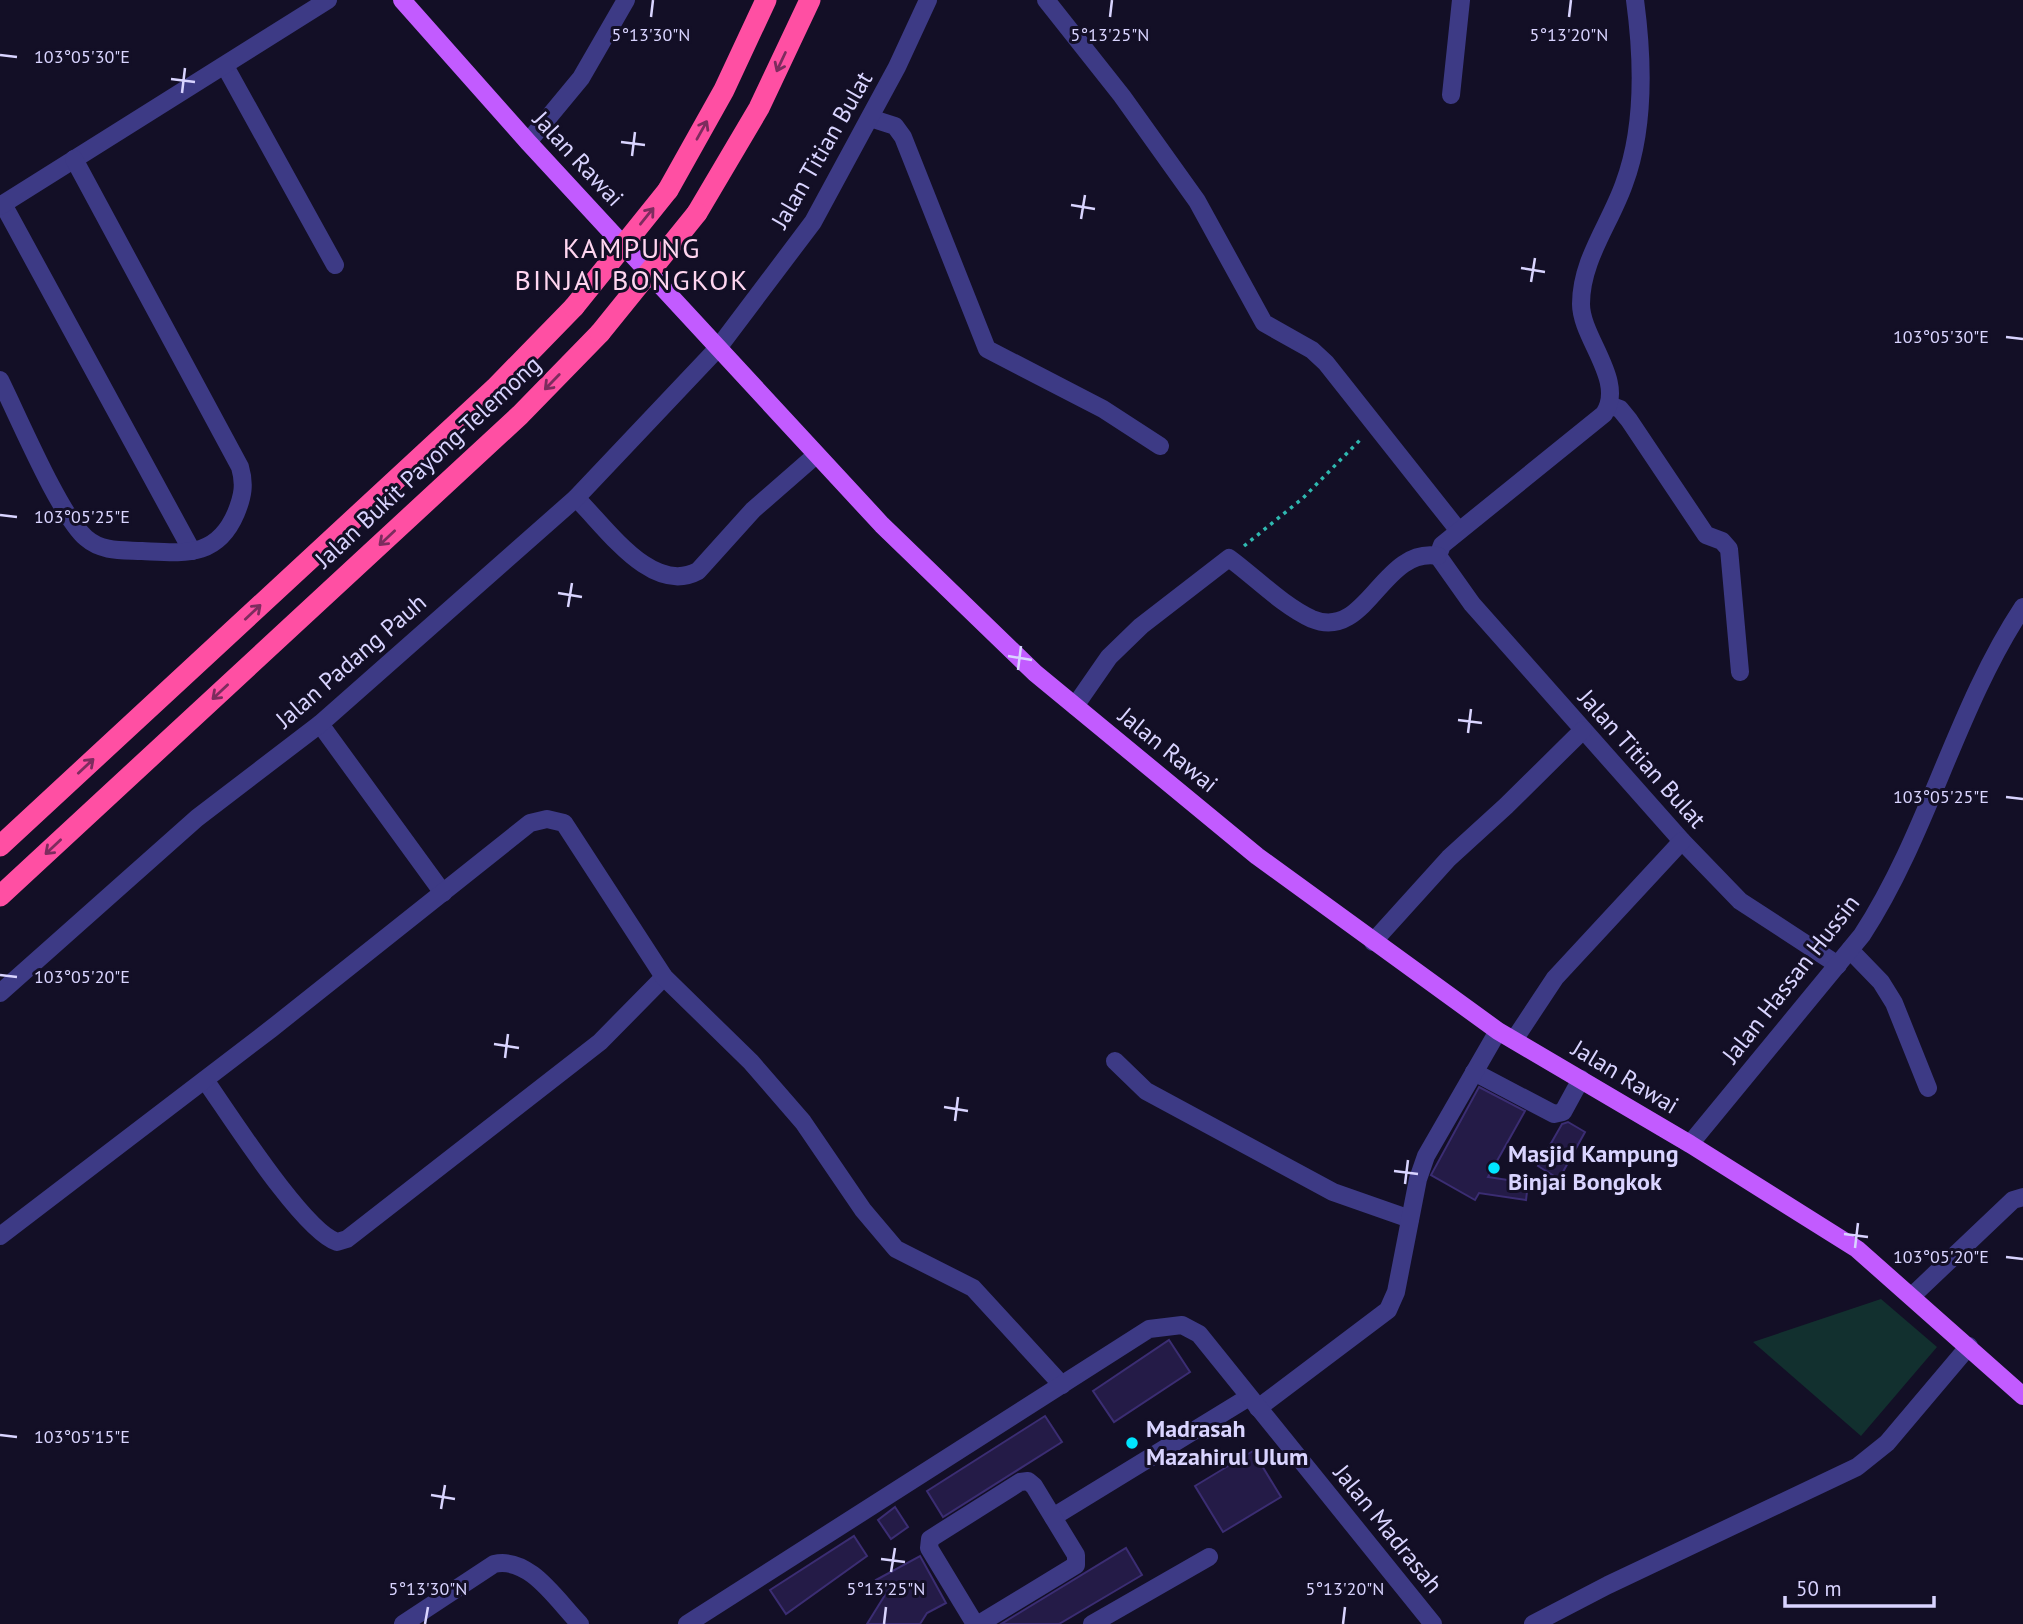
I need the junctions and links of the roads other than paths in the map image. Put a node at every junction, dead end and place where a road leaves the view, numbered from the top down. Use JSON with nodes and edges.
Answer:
{"nodes":[{"id":1,"x":328,"y":0,"type":"edge"},
{"id":2,"x":402,"y":0,"type":"edge"},
{"id":3,"x":626,"y":0,"type":"edge"},
{"id":4,"x":766,"y":0,"type":"edge"},
{"id":5,"x":810,"y":0,"type":"edge"},
{"id":6,"x":928,"y":0,"type":"edge"},
{"id":7,"x":1046,"y":0,"type":"edge"},
{"id":8,"x":1461,"y":0,"type":"edge"},
{"id":9,"x":1635,"y":0,"type":"edge"},
{"id":10,"x":225,"y":66,"type":"junction"},
{"id":11,"x":1451,"y":95,"type":"dead end"},
{"id":12,"x":870,"y":118,"type":"junction"},
{"id":13,"x":528,"y":142,"type":"junction"},
{"id":14,"x":74,"y":159,"type":"junction"},
{"id":15,"x":1,"y":205,"type":"edge"},
{"id":16,"x":335,"y":265,"type":"dead end"},
{"id":17,"x":718,"y":348,"type":"junction"},
{"id":18,"x":0,"y":380,"type":"edge"},
{"id":19,"x":1609,"y":405,"type":"junction"},
{"id":20,"x":1160,"y":446,"type":"dead end"},
{"id":21,"x":816,"y":455,"type":"junction"},
{"id":22,"x":576,"y":498,"type":"junction"},
{"id":23,"x":1459,"y":531,"type":"junction"},
{"id":24,"x":192,"y":551,"type":"junction"},
{"id":25,"x":1438,"y":556,"type":"junction"},
{"id":26,"x":2023,"y":607,"type":"edge"},
{"id":27,"x":1740,"y":672,"type":"dead end"},
{"id":28,"x":1076,"y":706,"type":"junction"},
{"id":29,"x":320,"y":724,"type":"junction"},
{"id":30,"x":1583,"y":730,"type":"junction"},
{"id":31,"x":1682,"y":841,"type":"junction"},
{"id":32,"x":0,"y":846,"type":"edge"},
{"id":33,"x":443,"y":892,"type":"junction"},
{"id":34,"x":0,"y":896,"type":"edge"},
{"id":35,"x":1373,"y":942,"type":"junction"},
{"id":36,"x":1850,"y":950,"type":"junction"},
{"id":37,"x":1838,"y":965,"type":"junction"},
{"id":38,"x":664,"y":977,"type":"junction"},
{"id":39,"x":0,"y":993,"type":"edge"},
{"id":40,"x":1506,"y":1035,"type":"junction"},
{"id":41,"x":1115,"y":1062,"type":"dead end"},
{"id":42,"x":1474,"y":1072,"type":"junction"},
{"id":43,"x":1581,"y":1079,"type":"junction"},
{"id":44,"x":205,"y":1080,"type":"junction"},
{"id":45,"x":1928,"y":1088,"type":"dead end"},
{"id":46,"x":1690,"y":1144,"type":"junction"},
{"id":47,"x":2023,"y":1197,"type":"edge"},
{"id":48,"x":1410,"y":1219,"type":"junction"},
{"id":49,"x":0,"y":1236,"type":"edge"},
{"id":50,"x":1913,"y":1296,"type":"junction"},
{"id":51,"x":1969,"y":1346,"type":"junction"},
{"id":52,"x":1062,"y":1385,"type":"junction"},
{"id":53,"x":2023,"y":1396,"type":"edge"},
{"id":54,"x":1254,"y":1402,"type":"junction"},
{"id":55,"x":1053,"y":1517,"type":"junction"},
{"id":56,"x":1209,"y":1557,"type":"dead end"},
{"id":57,"x":403,"y":1624,"type":"edge"},
{"id":58,"x":580,"y":1624,"type":"edge"},
{"id":59,"x":687,"y":1624,"type":"edge"},
{"id":60,"x":977,"y":1624,"type":"edge"},
{"id":61,"x":1092,"y":1624,"type":"edge"},
{"id":62,"x":1433,"y":1624,"type":"edge"},
{"id":63,"x":1533,"y":1624,"type":"edge"}],
"edges":[{"from":1,"to":10,"type":"street"},
{"from":2,"to":13,"type":"main road","name":"Jalan Rawai"},
{"from":3,"to":13,"type":"street"},
{"from":32,"to":4,"type":"highway","name":"Jalan Bukit Payong-Telemong","one_way":true,"bridge":true},
{"from":5,"to":34,"type":"highway","name":"Jalan Bukit Payong-Telemong","one_way":true,"bridge":true},
{"from":6,"to":12,"type":"street","name":"Jalan Titian Bulat"},
{"from":7,"to":23,"type":"street"},
{"from":8,"to":11,"type":"street"},
{"from":9,"to":19,"type":"street"},
{"from":10,"to":14,"type":"street"},
{"from":10,"to":16,"type":"street"},
{"from":12,"to":17,"type":"street","name":"Jalan Titian Bulat"},
{"from":12,"to":20,"type":"street"},
{"from":13,"to":17,"type":"main road","name":"Jalan Rawai"},
{"from":14,"to":15,"type":"street"},
{"from":14,"to":24,"type":"street"},
{"from":15,"to":24,"type":"street"},
{"from":17,"to":21,"type":"main road","name":"Jalan Rawai"},
{"from":17,"to":22,"type":"street","name":"Jalan Padang Pauh"},
{"from":18,"to":24,"type":"street"},
{"from":19,"to":23,"type":"street"},
{"from":19,"to":27,"type":"street"},
{"from":21,"to":22,"type":"street"},
{"from":21,"to":28,"type":"main road","name":"Jalan Rawai"},
{"from":22,"to":29,"type":"street","name":"Jalan Padang Pauh"},
{"from":23,"to":25,"type":"street"},
{"from":25,"to":28,"type":"street"},
{"from":25,"to":30,"type":"street","name":"Jalan Titian Bulat"},
{"from":26,"to":36,"type":"street","name":"Jalan Hassan Hussin"},
{"from":28,"to":35,"type":"main road","name":"Jalan Rawai"},
{"from":29,"to":33,"type":"street"},
{"from":29,"to":39,"type":"street","name":"Jalan Padang Pauh"},
{"from":30,"to":31,"type":"street","name":"Jalan Titian Bulat"},
{"from":30,"to":35,"type":"street"},
{"from":31,"to":37,"type":"street","name":"Jalan Titian Bulat"},
{"from":31,"to":40,"type":"street"},
{"from":33,"to":38,"type":"street"},
{"from":33,"to":44,"type":"street"},
{"from":35,"to":40,"type":"main road","name":"Jalan Rawai"},
{"from":36,"to":37,"type":"street","name":"Jalan Hassan Hussin"},
{"from":36,"to":45,"type":"street"},
{"from":37,"to":46,"type":"street","name":"Jalan Hassan Hussin"},
{"from":38,"to":44,"type":"street"},
{"from":38,"to":52,"type":"street"},
{"from":40,"to":42,"type":"street"},
{"from":40,"to":43,"type":"main road","name":"Jalan Rawai"},
{"from":41,"to":48,"type":"street"},
{"from":42,"to":43,"type":"street"},
{"from":42,"to":48,"type":"street"},
{"from":43,"to":46,"type":"main road","name":"Jalan Rawai"},
{"from":44,"to":49,"type":"street"},
{"from":46,"to":50,"type":"main road","name":"Jalan Rawai"},
{"from":47,"to":50,"type":"street"},
{"from":48,"to":54,"type":"street"},
{"from":50,"to":51,"type":"main road","name":"Jalan Rawai"},
{"from":51,"to":53,"type":"main road","name":"Jalan Rawai"},
{"from":51,"to":63,"type":"street"},
{"from":52,"to":54,"type":"street","name":"Jalan Madrasah"},
{"from":52,"to":59,"type":"street"},
{"from":54,"to":55,"type":"street"},
{"from":54,"to":62,"type":"street","name":"Jalan Madrasah"},
{"from":55,"to":60,"type":"street"},
{"from":55,"to":60,"type":"street"},
{"from":56,"to":61,"type":"street"},
{"from":57,"to":58,"type":"street"}]}
